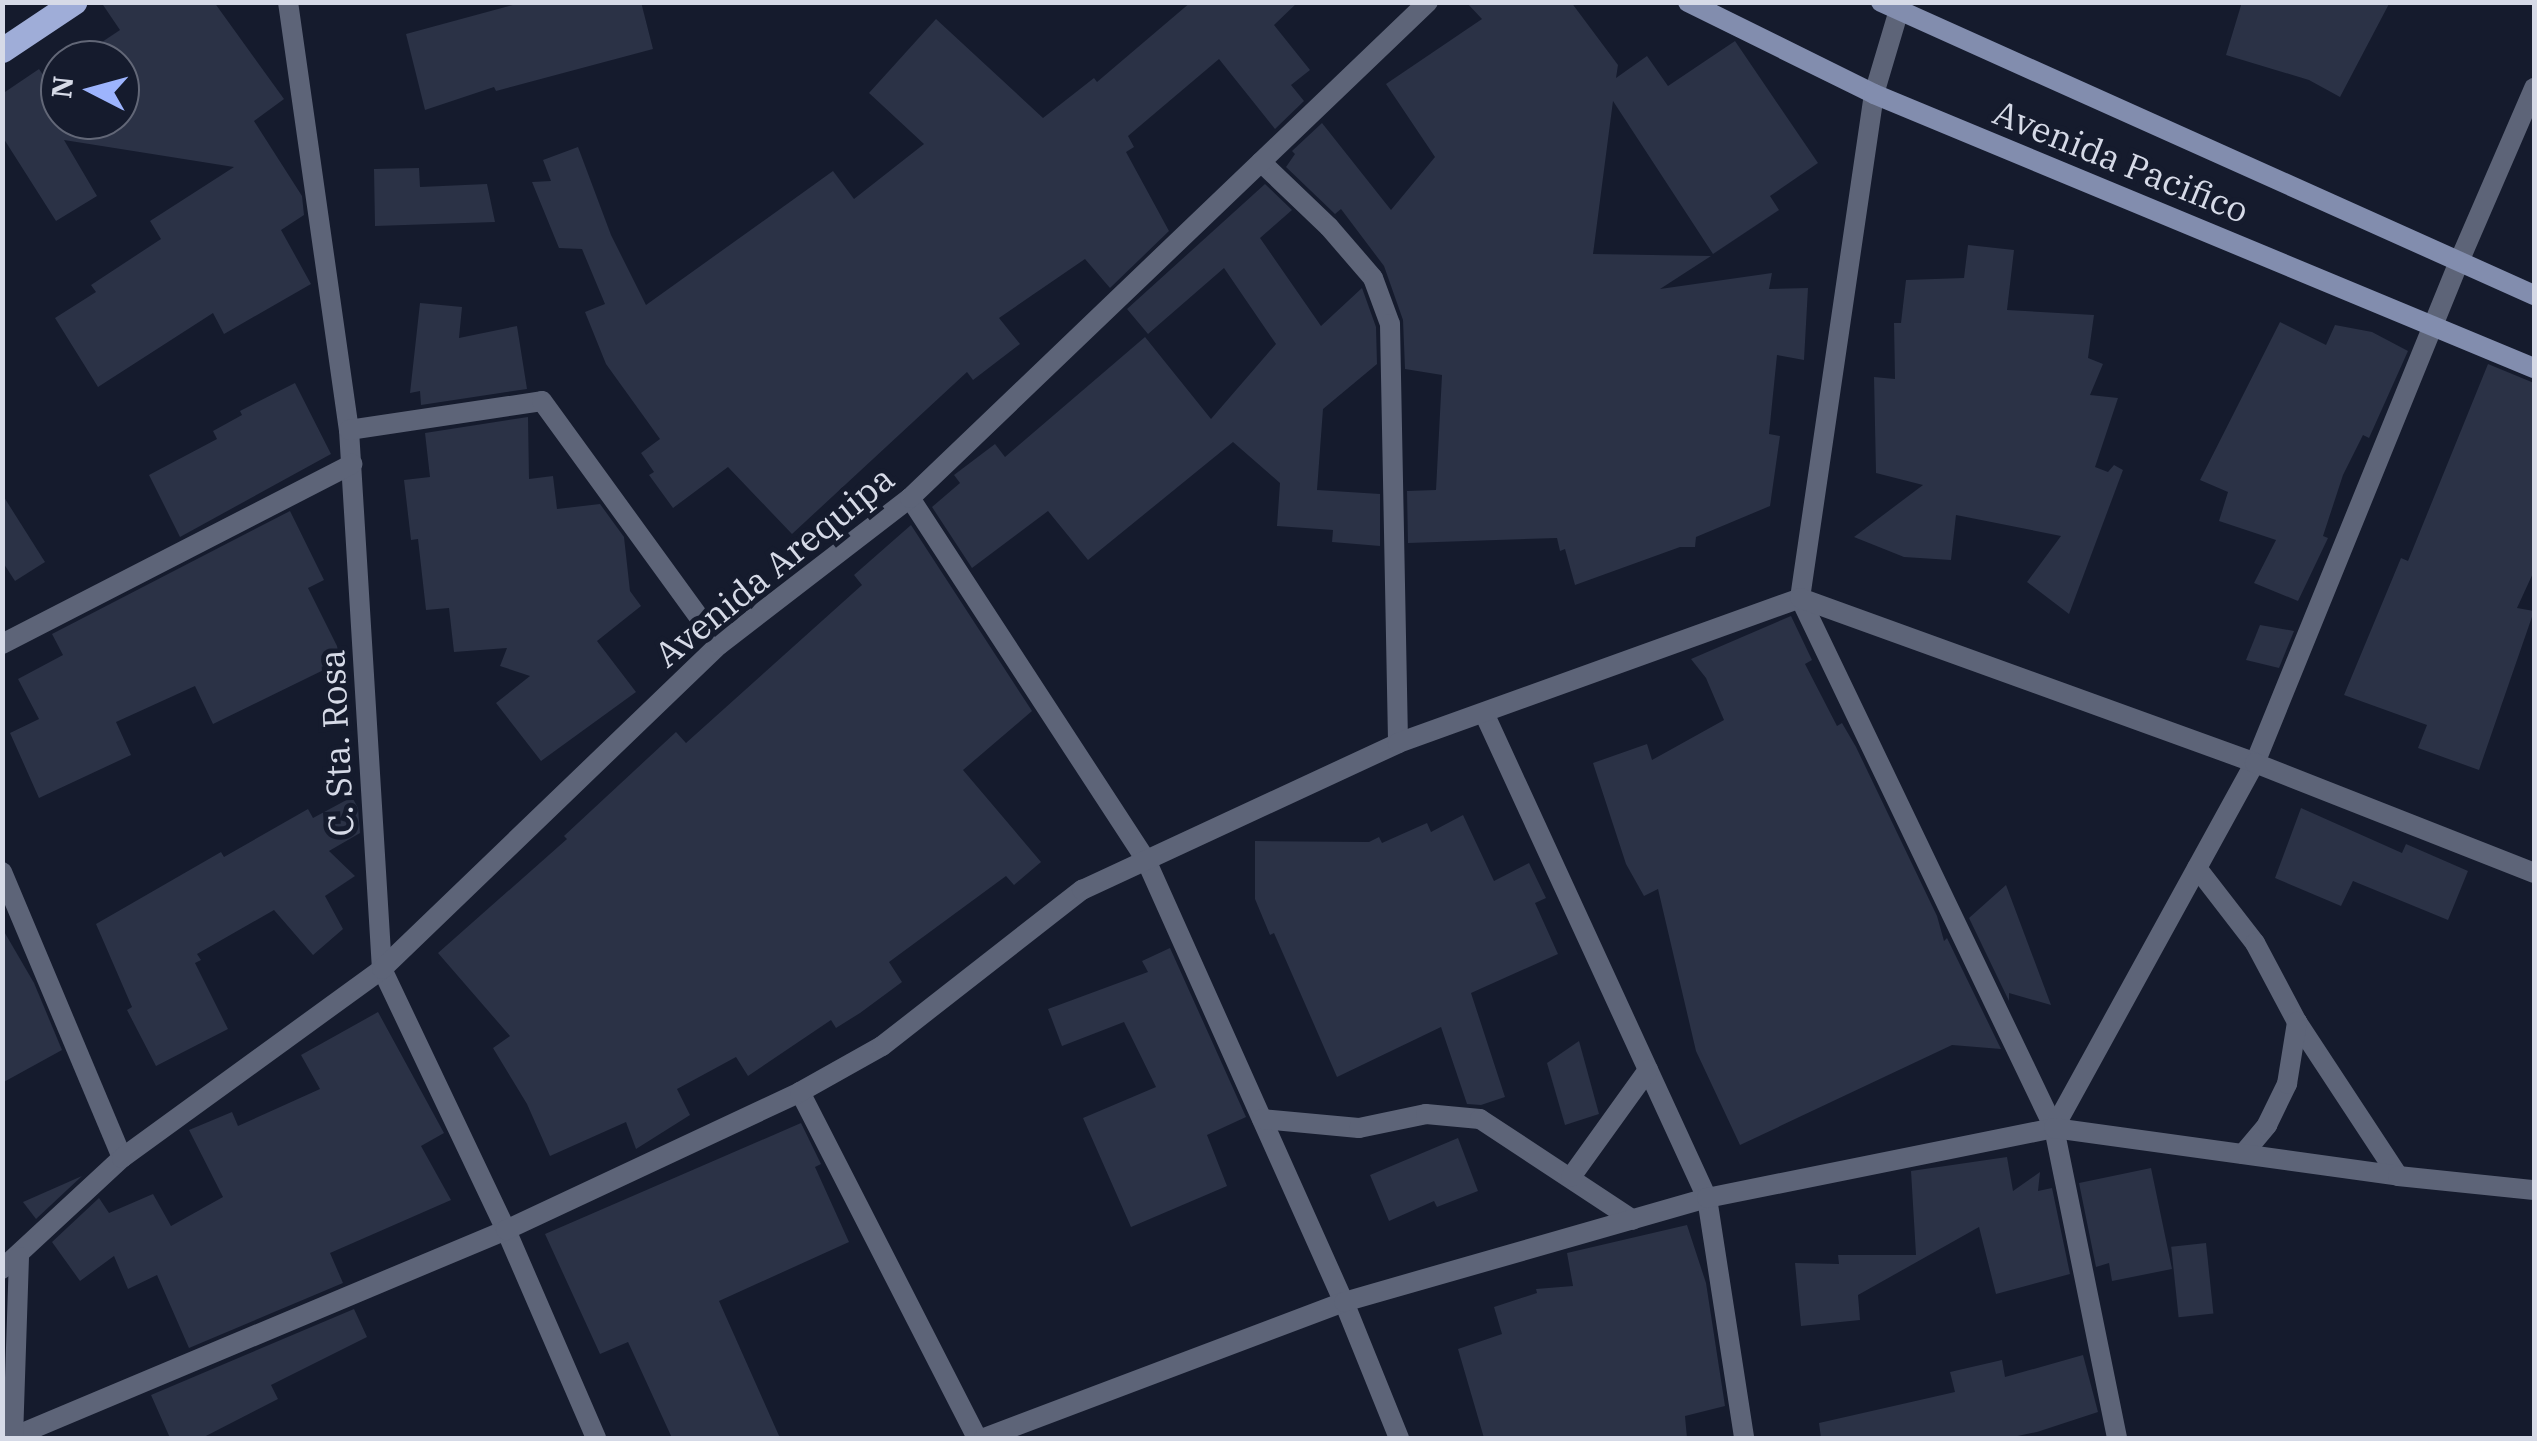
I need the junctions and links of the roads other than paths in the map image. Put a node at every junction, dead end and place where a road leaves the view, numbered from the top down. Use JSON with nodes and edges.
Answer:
{"nodes":[{"id":1,"x":74,"y":2,"type":"edge"},
{"id":2,"x":288,"y":2,"type":"edge"},
{"id":3,"x":1428,"y":2,"type":"edge"},
{"id":4,"x":1688,"y":2,"type":"edge"},
{"id":5,"x":1890,"y":6,"type":"edge"},
{"id":6,"x":2,"y":50,"type":"edge"},
{"id":7,"x":2534,"y":88,"type":"edge"},
{"id":8,"x":1874,"y":94,"type":"junction"},
{"id":9,"x":1261,"y":162,"type":"junction"},
{"id":10,"x":2458,"y":264,"type":"junction"},
{"id":11,"x":2534,"y":295,"type":"edge"},
{"id":12,"x":2433,"y":324,"type":"junction"},
{"id":13,"x":2534,"y":368,"type":"edge"},
{"id":14,"x":349,"y":430,"type":"junction"},
{"id":15,"x":352,"y":464,"type":"junction"},
{"id":16,"x":910,"y":498,"type":"junction"},
{"id":17,"x":1800,"y":598,"type":"junction"},
{"id":18,"x":2,"y":644,"type":"edge"},
{"id":19,"x":718,"y":645,"type":"junction"},
{"id":20,"x":1484,"y":713,"type":"junction"},
{"id":21,"x":1398,"y":743,"type":"junction"},
{"id":22,"x":2255,"y":763,"type":"junction"},
{"id":23,"x":1146,"y":860,"type":"junction"},
{"id":24,"x":2198,"y":868,"type":"junction"},
{"id":25,"x":2,"y":872,"type":"edge"},
{"id":26,"x":2534,"y":872,"type":"edge"},
{"id":27,"x":382,"y":969,"type":"junction"},
{"id":28,"x":2297,"y":1022,"type":"junction"},
{"id":29,"x":1648,"y":1070,"type":"junction"},
{"id":30,"x":800,"y":1092,"type":"junction"},
{"id":31,"x":1262,"y":1119,"type":"junction"},
{"id":32,"x":2054,"y":1128,"type":"junction"},
{"id":33,"x":2243,"y":1154,"type":"junction"},
{"id":34,"x":122,"y":1158,"type":"junction"},
{"id":35,"x":2398,"y":1176,"type":"junction"},
{"id":36,"x":1571,"y":1177,"type":"junction"},
{"id":37,"x":2534,"y":1190,"type":"edge"},
{"id":38,"x":1707,"y":1198,"type":"junction"},
{"id":39,"x":1633,"y":1220,"type":"junction"},
{"id":40,"x":506,"y":1230,"type":"junction"},
{"id":41,"x":11,"y":1263,"type":"edge"},
{"id":42,"x":1344,"y":1302,"type":"junction"},
{"id":43,"x":13,"y":1438,"type":"edge"},
{"id":44,"x":596,"y":1438,"type":"edge"},
{"id":45,"x":980,"y":1438,"type":"edge"},
{"id":46,"x":1399,"y":1438,"type":"edge"},
{"id":47,"x":1744,"y":1438,"type":"edge"},
{"id":48,"x":2117,"y":1438,"type":"edge"}],
"edges":[{"from":1,"to":6,"type":"main road"},
{"from":2,"to":14,"type":"street","name":"C. Sta. Rosa"},
{"from":3,"to":9,"type":"street","name":"Avenida Arequipa"},
{"from":4,"to":8,"type":"main road","name":"Avenida Pacifico"},
{"from":5,"to":8,"type":"street"},
{"from":5,"to":10,"type":"main road","name":"Avenida Pacifico"},
{"from":7,"to":10,"type":"street"},
{"from":8,"to":12,"type":"main road","name":"Avenida Pacifico"},
{"from":8,"to":17,"type":"street"},
{"from":9,"to":16,"type":"street","name":"Avenida Arequipa"},
{"from":9,"to":21,"type":"street"},
{"from":10,"to":11,"type":"main road","name":"Avenida Pacifico"},
{"from":10,"to":12,"type":"street"},
{"from":12,"to":13,"type":"main road","name":"Avenida Pacifico"},
{"from":12,"to":22,"type":"street"},
{"from":14,"to":15,"type":"street","name":"C. Sta. Rosa"},
{"from":14,"to":19,"type":"street"},
{"from":15,"to":18,"type":"street"},
{"from":15,"to":27,"type":"street","name":"C. Sta. Rosa"},
{"from":16,"to":19,"type":"street","name":"Avenida Arequipa"},
{"from":16,"to":23,"type":"street"},
{"from":17,"to":20,"type":"street"},
{"from":17,"to":22,"type":"street"},
{"from":17,"to":32,"type":"street"},
{"from":19,"to":27,"type":"street","name":"Avenida Arequipa"},
{"from":20,"to":21,"type":"street"},
{"from":20,"to":29,"type":"street"},
{"from":21,"to":23,"type":"street"},
{"from":22,"to":24,"type":"street"},
{"from":22,"to":26,"type":"street"},
{"from":23,"to":30,"type":"street"},
{"from":23,"to":31,"type":"street"},
{"from":24,"to":28,"type":"street"},
{"from":24,"to":32,"type":"street"},
{"from":25,"to":34,"type":"street"},
{"from":27,"to":34,"type":"street","name":"Avenida Arequipa"},
{"from":27,"to":40,"type":"street","name":"C. Sta. Rosa"},
{"from":28,"to":33,"type":"street"},
{"from":28,"to":35,"type":"street"},
{"from":29,"to":36,"type":"street"},
{"from":29,"to":38,"type":"street"},
{"from":30,"to":40,"type":"street"},
{"from":30,"to":45,"type":"street"},
{"from":31,"to":36,"type":"street"},
{"from":31,"to":42,"type":"street"},
{"from":32,"to":33,"type":"street"},
{"from":32,"to":38,"type":"street"},
{"from":32,"to":48,"type":"street"},
{"from":33,"to":35,"type":"street"},
{"from":34,"to":41,"type":"street","name":"Avenida Arequipa"},
{"from":35,"to":37,"type":"street"},
{"from":36,"to":39,"type":"street"},
{"from":38,"to":39,"type":"street"},
{"from":38,"to":47,"type":"street"},
{"from":39,"to":42,"type":"street"},
{"from":40,"to":43,"type":"street"},
{"from":40,"to":44,"type":"street","name":"C. Sta. Rosa"},
{"from":41,"to":43,"type":"street"},
{"from":42,"to":45,"type":"street"},
{"from":42,"to":46,"type":"street"}]}
